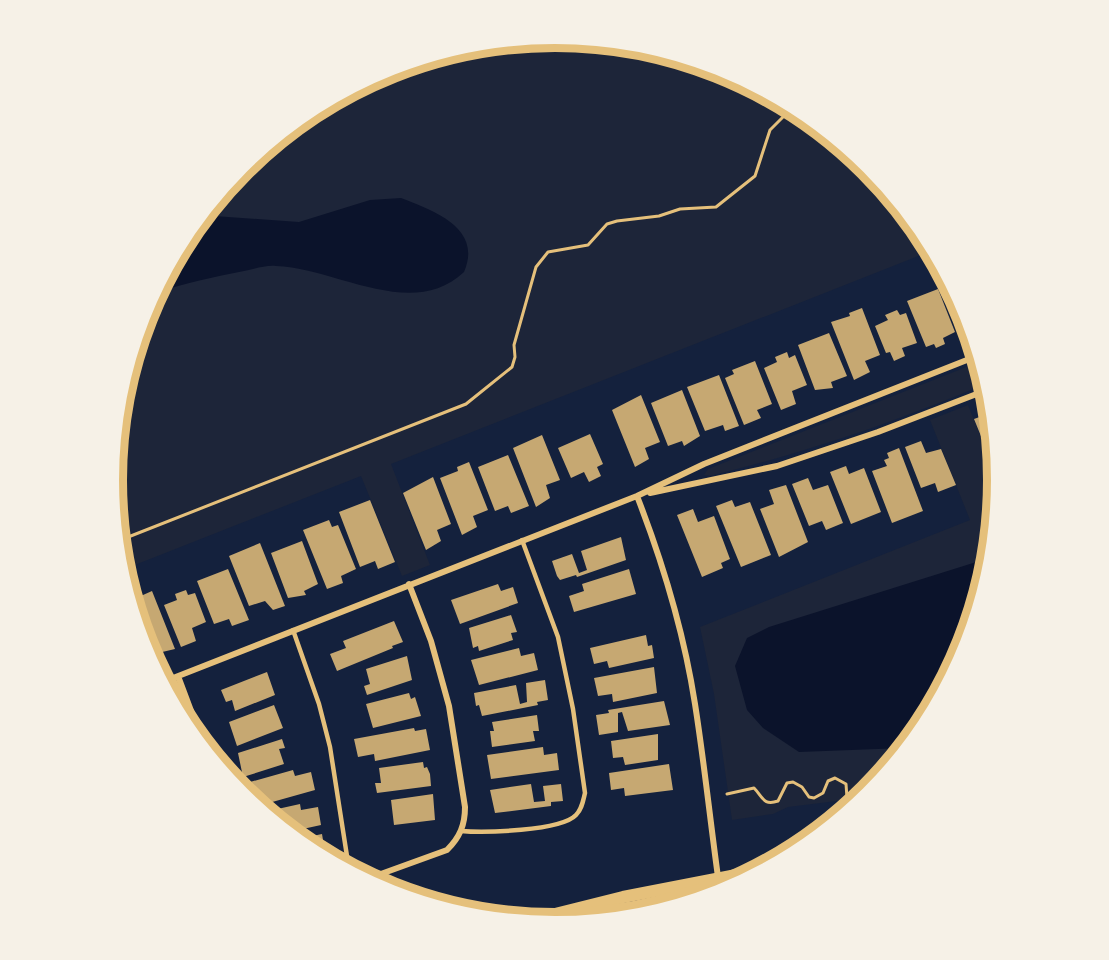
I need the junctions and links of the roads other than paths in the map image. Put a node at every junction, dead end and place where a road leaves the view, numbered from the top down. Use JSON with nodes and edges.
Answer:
{"nodes":[{"id":1,"x":969,"y":359,"type":"edge"},
{"id":2,"x":977,"y":394,"type":"edge"},
{"id":3,"x":637,"y":496,"type":"junction"},
{"id":4,"x":522,"y":540,"type":"junction"},
{"id":5,"x":409,"y":584,"type":"junction"},
{"id":6,"x":293,"y":630,"type":"junction"},
{"id":7,"x":178,"y":676,"type":"junction"},
{"id":8,"x":171,"y":679,"type":"edge"},
{"id":9,"x":194,"y":718,"type":"edge"},
{"id":10,"x":461,"y":831,"type":"junction"},
{"id":11,"x":347,"y":859,"type":"edge"},
{"id":12,"x":379,"y":875,"type":"edge"},
{"id":13,"x":728,"y":876,"type":"edge"},
{"id":14,"x":718,"y":877,"type":"junction"},
{"id":15,"x":568,"y":912,"type":"edge"}],
"edges":[{"from":1,"to":3,"type":"street"},
{"from":2,"to":3,"type":"street"},
{"from":3,"to":4,"type":"street"},
{"from":3,"to":14,"type":"street"},
{"from":4,"to":5,"type":"street"},
{"from":4,"to":10,"type":"lane"},
{"from":5,"to":6,"type":"street"},
{"from":5,"to":10,"type":"street"},
{"from":6,"to":7,"type":"street"},
{"from":6,"to":11,"type":"lane"},
{"from":7,"to":8,"type":"street"},
{"from":7,"to":9,"type":"street"},
{"from":10,"to":12,"type":"street"},
{"from":13,"to":14,"type":"main road"},
{"from":14,"to":15,"type":"main road"}]}
